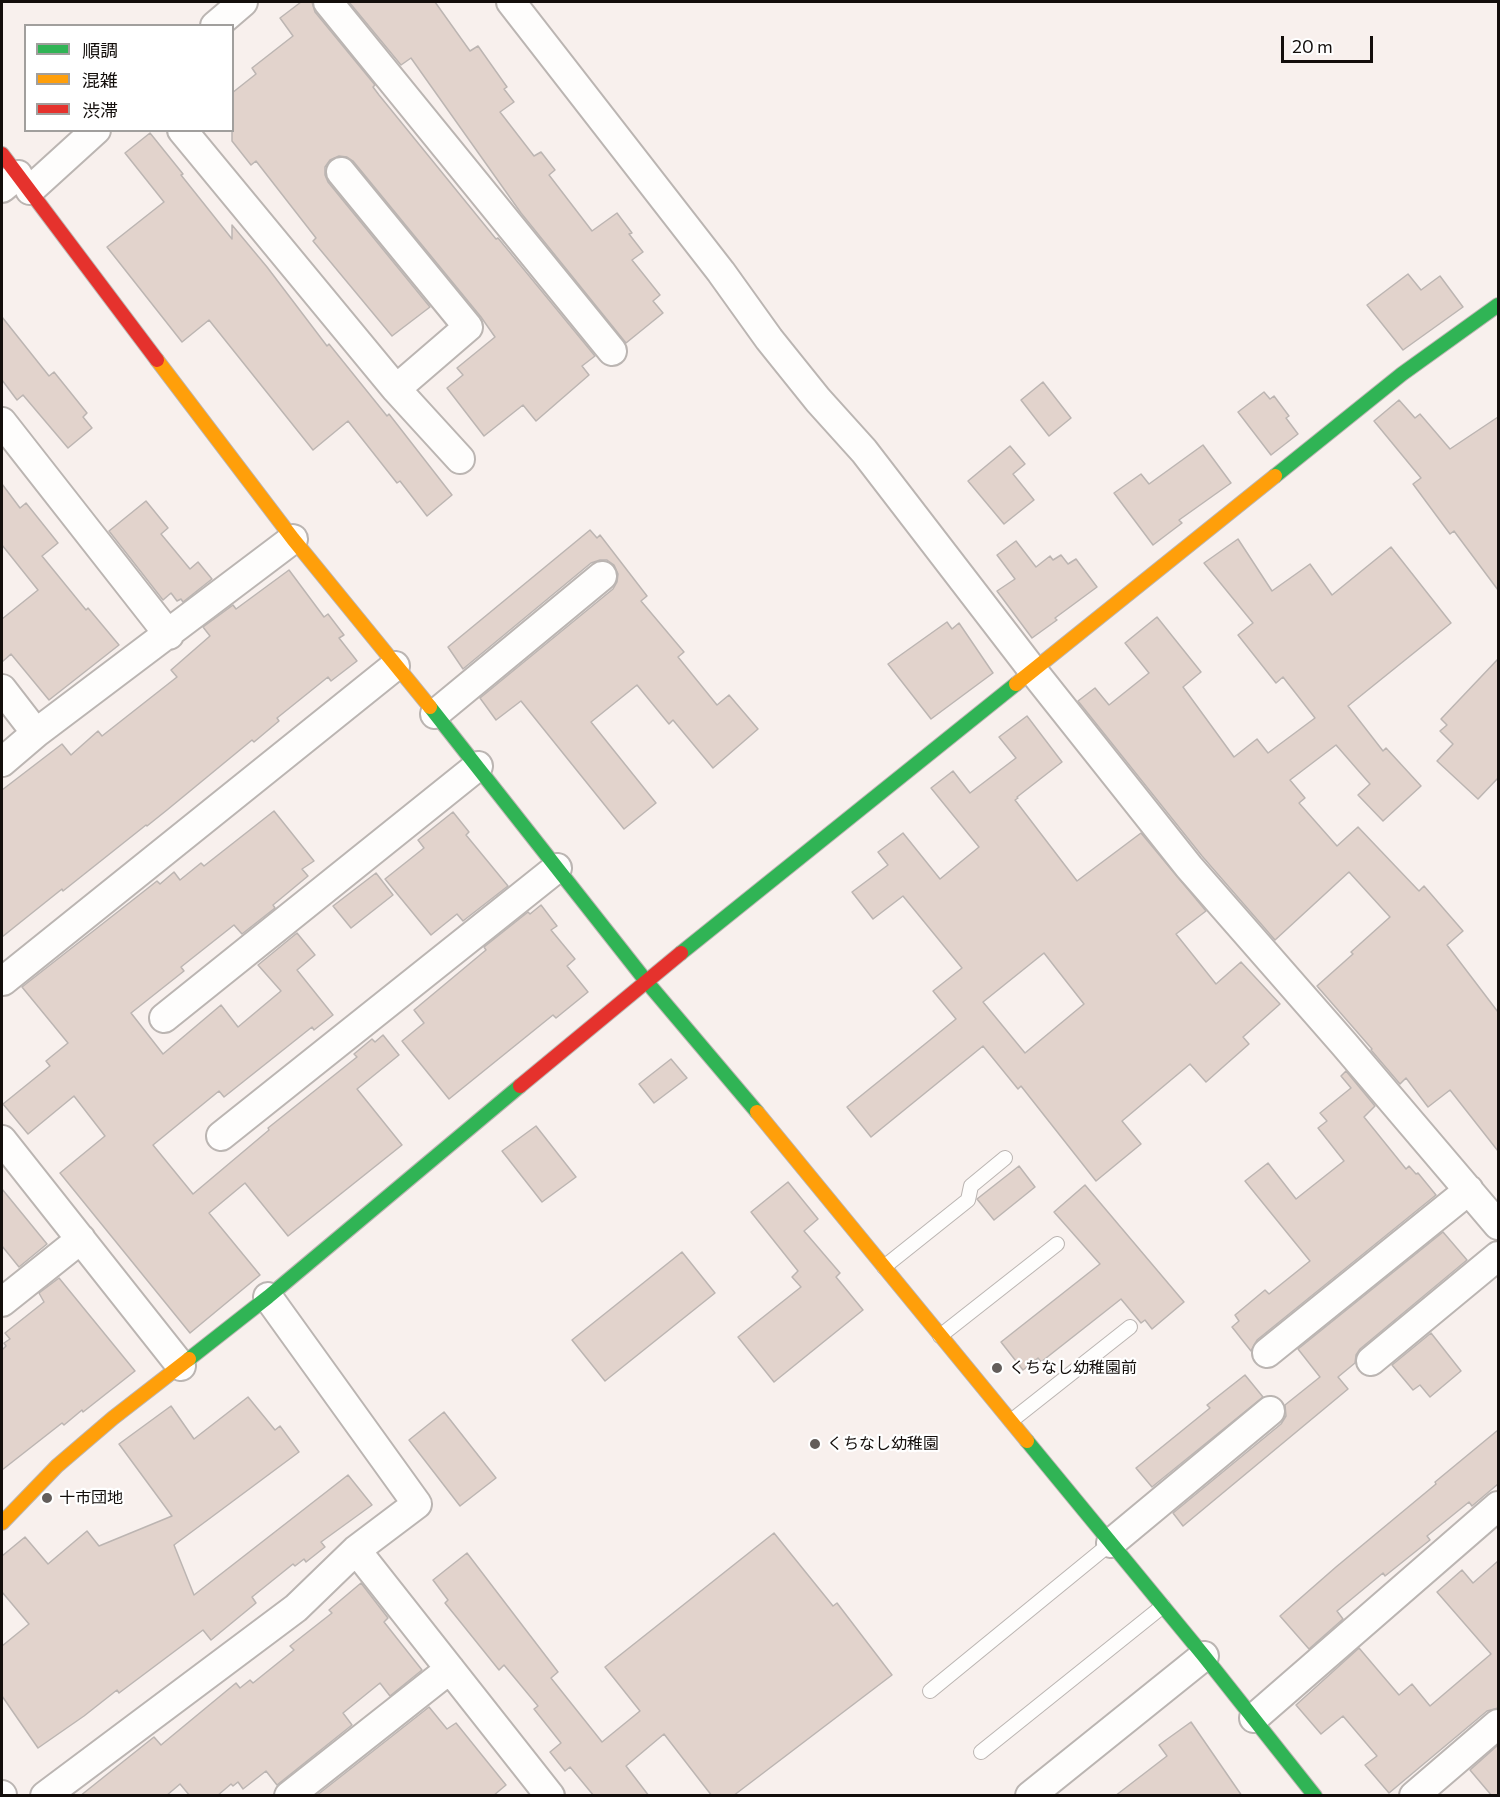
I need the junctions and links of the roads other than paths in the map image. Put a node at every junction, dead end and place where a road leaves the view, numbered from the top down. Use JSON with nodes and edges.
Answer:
{"nodes":[{"id":1,"x":243,"y":2,"type":"edge"},
{"id":2,"x":328,"y":2,"type":"edge"},
{"id":3,"x":511,"y":2,"type":"edge"},
{"id":4,"x":217,"y":24,"type":"edge"},
{"id":5,"x":92,"y":132,"type":"edge"},
{"id":6,"x":184,"y":132,"type":"edge"},
{"id":7,"x":341,"y":172,"type":"dead end"},
{"id":8,"x":13,"y":177,"type":"edge"},
{"id":9,"x":1498,"y":305,"type":"edge"},
{"id":10,"x":612,"y":351,"type":"dead end"},
{"id":11,"x":396,"y":389,"type":"junction"},
{"id":12,"x":2,"y":422,"type":"edge"},
{"id":13,"x":459,"y":459,"type":"dead end"},
{"id":14,"x":293,"y":539,"type":"junction"},
{"id":15,"x":602,"y":576,"type":"dead end"},
{"id":16,"x":169,"y":635,"type":"junction"},
{"id":17,"x":395,"y":666,"type":"junction"},
{"id":18,"x":1034,"y":672,"type":"junction"},
{"id":19,"x":2,"y":689,"type":"edge"},
{"id":20,"x":435,"y":714,"type":"junction"},
{"id":21,"x":36,"y":734,"type":"junction"},
{"id":22,"x":2,"y":762,"type":"edge"},
{"id":23,"x":478,"y":766,"type":"junction"},
{"id":24,"x":557,"y":868,"type":"junction"},
{"id":25,"x":3,"y":981,"type":"dead end"},
{"id":26,"x":646,"y":981,"type":"junction"},
{"id":27,"x":164,"y":1018,"type":"dead end"},
{"id":28,"x":220,"y":1136,"type":"dead end"},
{"id":29,"x":2,"y":1140,"type":"edge"},
{"id":30,"x":1005,"y":1158,"type":"dead end"},
{"id":31,"x":1469,"y":1190,"type":"junction"},
{"id":32,"x":1498,"y":1225,"type":"edge"},
{"id":33,"x":81,"y":1239,"type":"junction"},
{"id":34,"x":1057,"y":1244,"type":"dead end"},
{"id":35,"x":1498,"y":1256,"type":"edge"},
{"id":36,"x":884,"y":1267,"type":"junction"},
{"id":37,"x":268,"y":1297,"type":"junction"},
{"id":38,"x":2,"y":1302,"type":"edge"},
{"id":39,"x":1130,"y":1327,"type":"dead end"},
{"id":40,"x":940,"y":1336,"type":"junction"},
{"id":41,"x":1267,"y":1353,"type":"dead end"},
{"id":42,"x":1371,"y":1361,"type":"dead end"},
{"id":43,"x":181,"y":1366,"type":"junction"},
{"id":44,"x":1270,"y":1411,"type":"dead end"},
{"id":45,"x":1011,"y":1421,"type":"junction"},
{"id":46,"x":1498,"y":1506,"type":"edge"},
{"id":47,"x":2,"y":1523,"type":"edge"},
{"id":48,"x":1111,"y":1543,"type":"junction"},
{"id":49,"x":357,"y":1550,"type":"junction"},
{"id":50,"x":1163,"y":1606,"type":"junction"},
{"id":51,"x":1204,"y":1656,"type":"junction"},
{"id":52,"x":450,"y":1669,"type":"junction"},
{"id":53,"x":930,"y":1691,"type":"dead end"},
{"id":54,"x":1254,"y":1718,"type":"junction"},
{"id":55,"x":1498,"y":1724,"type":"edge"},
{"id":56,"x":981,"y":1752,"type":"dead end"},
{"id":57,"x":539,"y":1792,"type":"edge"},
{"id":58,"x":45,"y":1796,"type":"edge"},
{"id":59,"x":289,"y":1796,"type":"edge"},
{"id":60,"x":1030,"y":1796,"type":"edge"},
{"id":61,"x":1315,"y":1796,"type":"edge"},
{"id":62,"x":1414,"y":1796,"type":"edge"}],
"edges":[{"from":1,"to":4,"type":"street"},
{"from":2,"to":10,"type":"street"},
{"from":3,"to":18,"type":"street"},
{"from":5,"to":8,"type":"street"},
{"from":6,"to":11,"type":"street"},
{"from":7,"to":11,"type":"street"},
{"from":8,"to":14,"type":"street"},
{"from":9,"to":18,"type":"street"},
{"from":11,"to":13,"type":"street"},
{"from":12,"to":16,"type":"street"},
{"from":14,"to":16,"type":"street"},
{"from":14,"to":17,"type":"street"},
{"from":15,"to":20,"type":"street"},
{"from":16,"to":21,"type":"street"},
{"from":17,"to":20,"type":"street"},
{"from":17,"to":25,"type":"street"},
{"from":18,"to":26,"type":"street"},
{"from":18,"to":31,"type":"street"},
{"from":19,"to":21,"type":"street"},
{"from":20,"to":23,"type":"street"},
{"from":21,"to":22,"type":"street"},
{"from":23,"to":24,"type":"street"},
{"from":23,"to":27,"type":"street"},
{"from":24,"to":26,"type":"street"},
{"from":24,"to":28,"type":"street"},
{"from":26,"to":36,"type":"street"},
{"from":26,"to":37,"type":"street"},
{"from":29,"to":33,"type":"street"},
{"from":30,"to":36,"type":"lane"},
{"from":31,"to":32,"type":"street"},
{"from":31,"to":41,"type":"street"},
{"from":33,"to":38,"type":"street"},
{"from":33,"to":43,"type":"street"},
{"from":34,"to":40,"type":"lane"},
{"from":35,"to":42,"type":"street"},
{"from":36,"to":40,"type":"street"},
{"from":37,"to":43,"type":"street"},
{"from":37,"to":49,"type":"street"},
{"from":39,"to":45,"type":"lane"},
{"from":40,"to":45,"type":"street"},
{"from":43,"to":47,"type":"street"},
{"from":44,"to":48,"type":"street"},
{"from":45,"to":48,"type":"street"},
{"from":46,"to":54,"type":"street"},
{"from":48,"to":50,"type":"street"},
{"from":48,"to":53,"type":"lane"},
{"from":49,"to":52,"type":"street"},
{"from":49,"to":58,"type":"street"},
{"from":50,"to":51,"type":"street"},
{"from":50,"to":56,"type":"lane"},
{"from":51,"to":54,"type":"street"},
{"from":51,"to":60,"type":"street"},
{"from":52,"to":57,"type":"street"},
{"from":52,"to":59,"type":"street"},
{"from":54,"to":61,"type":"street"},
{"from":55,"to":62,"type":"street"}]}
